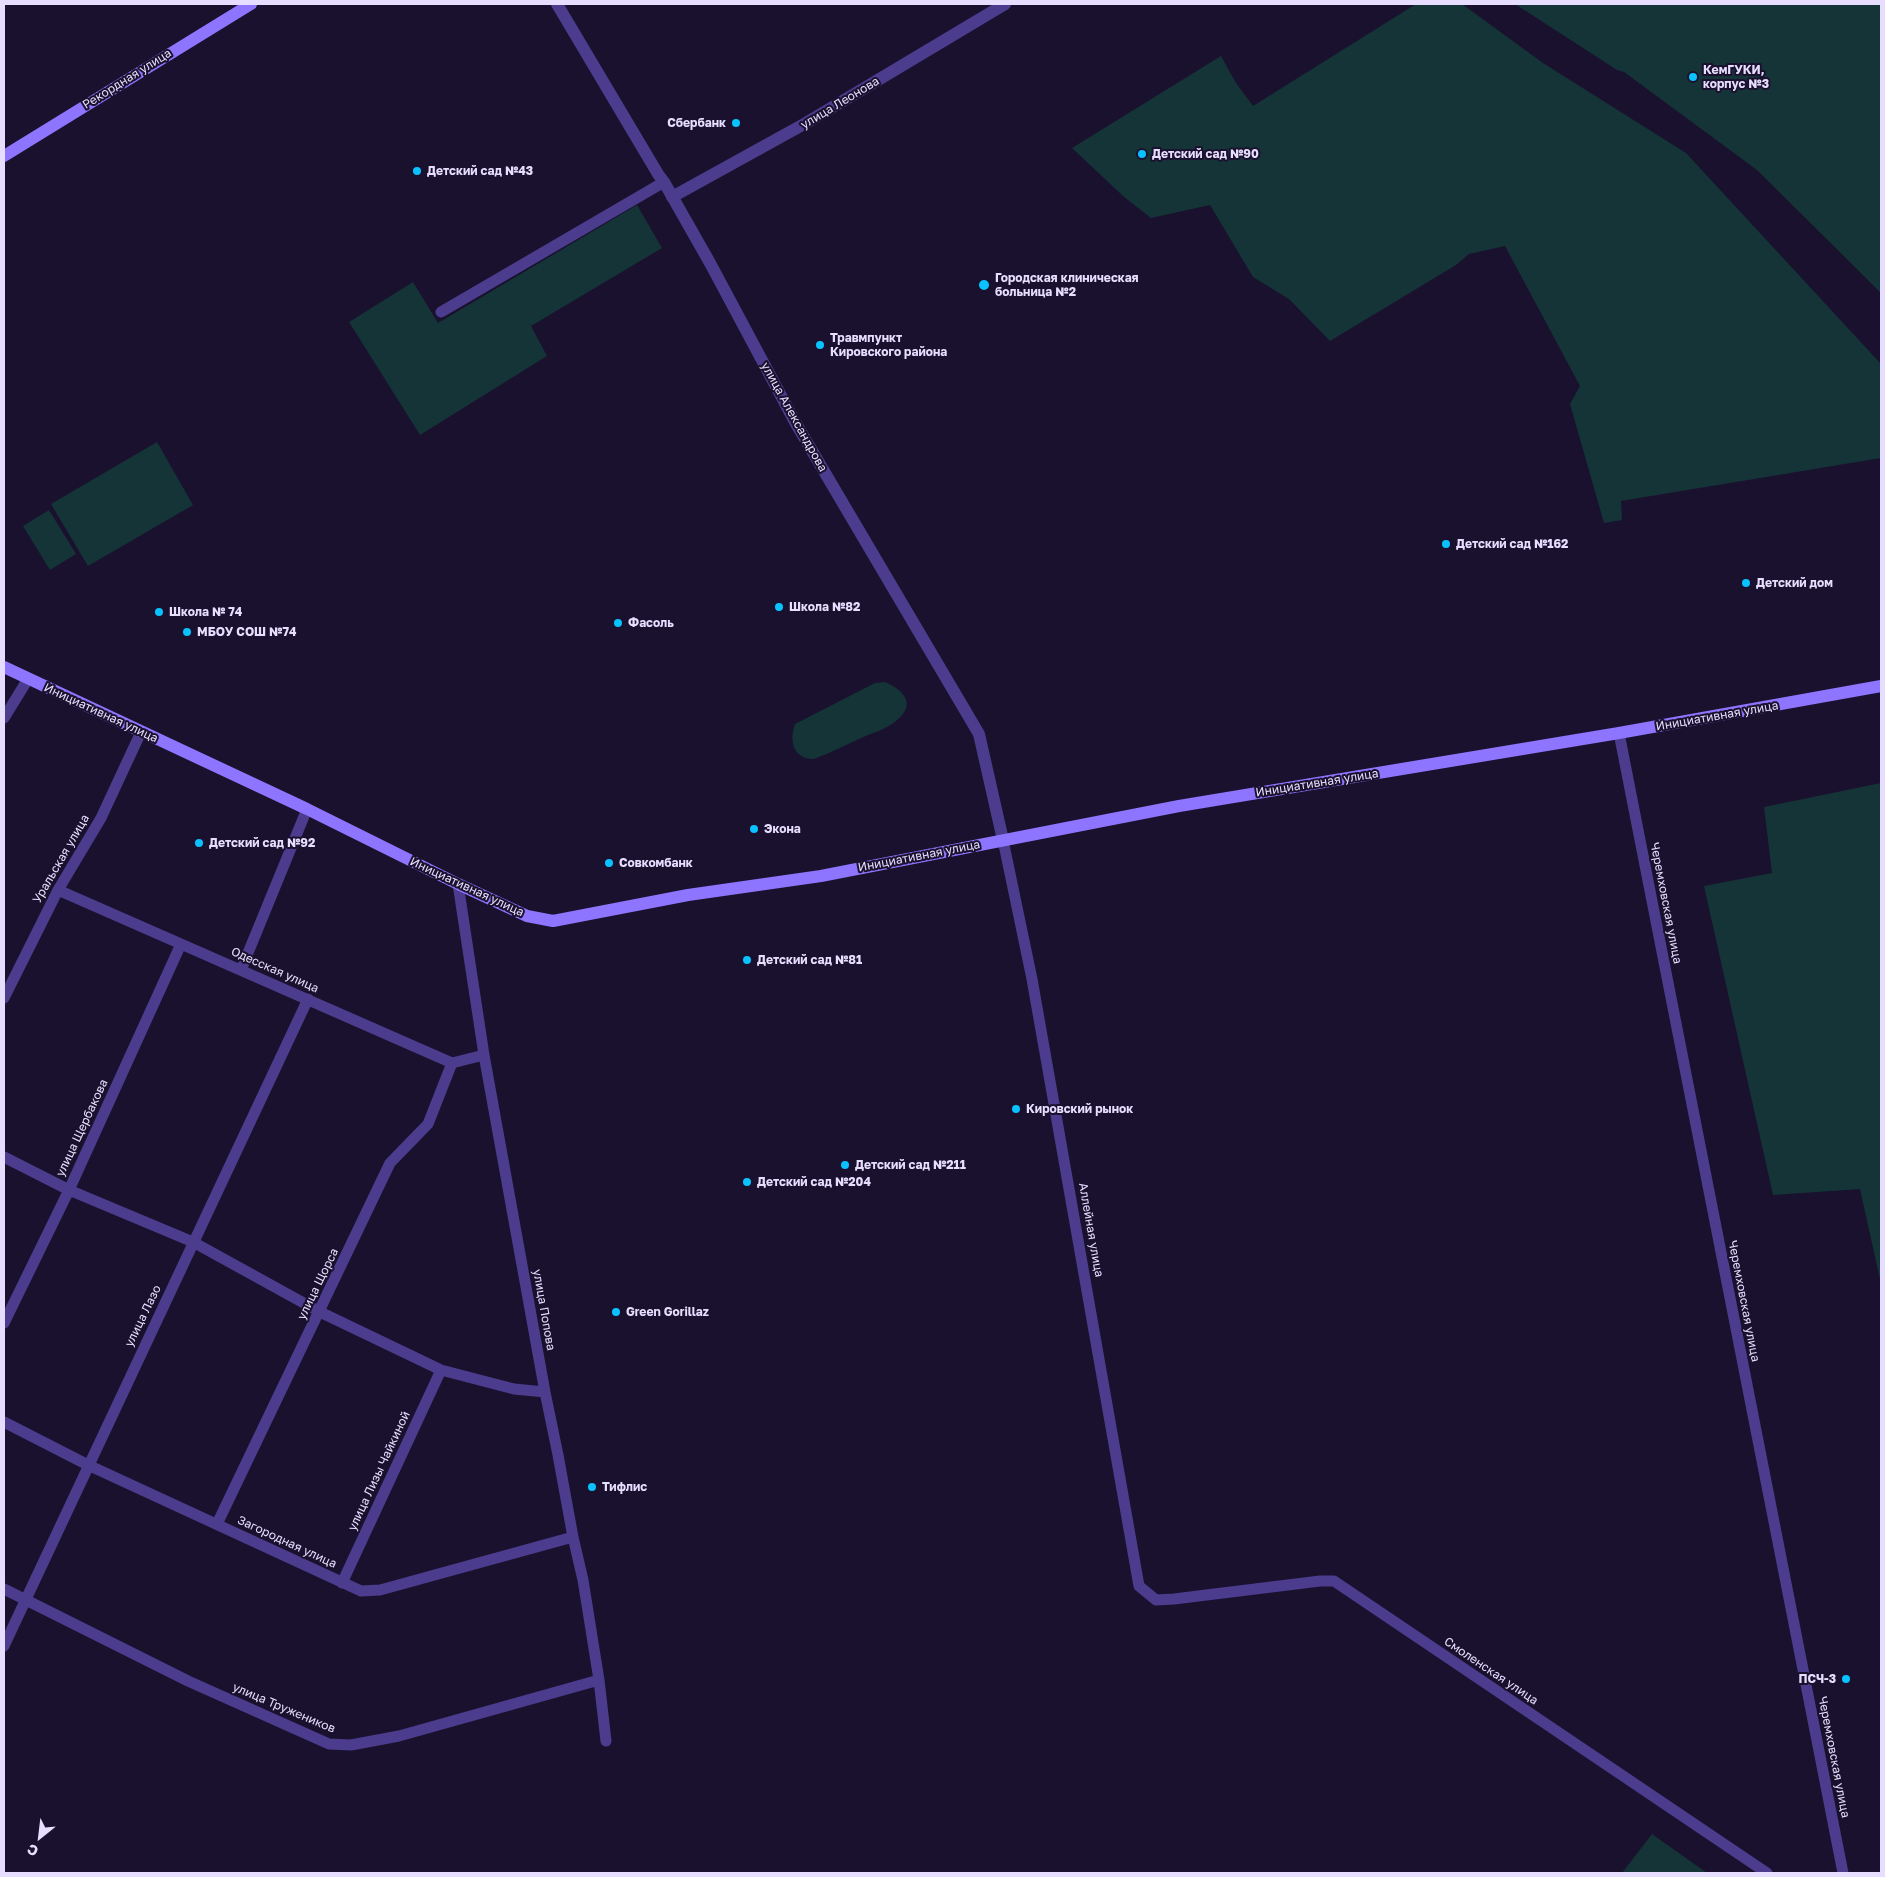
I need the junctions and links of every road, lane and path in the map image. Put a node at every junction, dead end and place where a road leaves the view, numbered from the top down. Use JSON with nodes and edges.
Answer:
{"nodes":[{"id":1,"x":251,"y":4,"type":"edge"},
{"id":2,"x":557,"y":4,"type":"edge"},
{"id":3,"x":1005,"y":4,"type":"edge"},
{"id":4,"x":4,"y":156,"type":"edge"},
{"id":5,"x":664,"y":182,"type":"junction"},
{"id":6,"x":672,"y":197,"type":"junction"},
{"id":7,"x":441,"y":312,"type":"dead end"},
{"id":8,"x":4,"y":668,"type":"edge"},
{"id":9,"x":28,"y":679,"type":"junction"},
{"id":10,"x":1881,"y":686,"type":"edge"},
{"id":11,"x":4,"y":718,"type":"edge"},
{"id":12,"x":141,"y":732,"type":"junction"},
{"id":13,"x":1619,"y":733,"type":"junction"},
{"id":14,"x":307,"y":809,"type":"junction"},
{"id":15,"x":1003,"y":840,"type":"junction"},
{"id":16,"x":458,"y":884,"type":"junction"},
{"id":17,"x":58,"y":890,"type":"junction"},
{"id":18,"x":182,"y":944,"type":"junction"},
{"id":19,"x":241,"y":970,"type":"junction"},
{"id":20,"x":4,"y":998,"type":"edge"},
{"id":21,"x":308,"y":999,"type":"junction"},
{"id":22,"x":484,"y":1055,"type":"junction"},
{"id":23,"x":452,"y":1063,"type":"junction"},
{"id":24,"x":4,"y":1157,"type":"edge"},
{"id":25,"x":69,"y":1190,"type":"junction"},
{"id":26,"x":193,"y":1242,"type":"junction"},
{"id":27,"x":320,"y":1312,"type":"junction"},
{"id":28,"x":4,"y":1323,"type":"edge"},
{"id":29,"x":441,"y":1370,"type":"junction"},
{"id":30,"x":545,"y":1392,"type":"junction"},
{"id":31,"x":4,"y":1422,"type":"edge"},
{"id":32,"x":88,"y":1465,"type":"junction"},
{"id":33,"x":217,"y":1524,"type":"junction"},
{"id":34,"x":573,"y":1537,"type":"junction"},
{"id":35,"x":342,"y":1583,"type":"junction"},
{"id":36,"x":4,"y":1589,"type":"edge"},
{"id":37,"x":25,"y":1599,"type":"junction"},
{"id":38,"x":1174,"y":1599,"type":"joint"},
{"id":39,"x":4,"y":1646,"type":"edge"},
{"id":40,"x":599,"y":1680,"type":"junction"},
{"id":41,"x":606,"y":1741,"type":"dead end"},
{"id":42,"x":1768,"y":1873,"type":"edge"},
{"id":43,"x":1843,"y":1873,"type":"edge"}],
"edges":[{"from":1,"to":4,"type":"main road","name":"Рекордная улица"},
{"from":2,"to":5,"type":"street","name":"улица Александрова"},
{"from":3,"to":6,"type":"street","name":"улица Леонова"},
{"from":5,"to":6,"type":"street","name":"улица Александрова"},
{"from":5,"to":7,"type":"street"},
{"from":6,"to":15,"type":"street","name":"улица Александрова"},
{"from":8,"to":9,"type":"main road","name":"Инициативная улица"},
{"from":9,"to":11,"type":"street"},
{"from":9,"to":12,"type":"main road","name":"Инициативная улица"},
{"from":10,"to":13,"type":"main road","name":"Инициативная улица"},
{"from":12,"to":14,"type":"main road","name":"Инициативная улица"},
{"from":12,"to":17,"type":"street","name":"Уральская улица"},
{"from":13,"to":15,"type":"main road","name":"Инициативная улица"},
{"from":13,"to":43,"type":"street","name":"Черемховская улица"},
{"from":14,"to":16,"type":"main road","name":"Инициативная улица"},
{"from":14,"to":19,"type":"street"},
{"from":15,"to":16,"type":"main road","name":"Инициативная улица"},
{"from":15,"to":38,"type":"street","name":"Аллейная улица"},
{"from":16,"to":22,"type":"street","name":"улица Попова"},
{"from":17,"to":18,"type":"street","name":"Одесская улица"},
{"from":17,"to":20,"type":"street","name":"Уральская улица"},
{"from":18,"to":19,"type":"street","name":"Одесская улица"},
{"from":18,"to":25,"type":"street","name":"улица Щербакова"},
{"from":19,"to":21,"type":"street","name":"Одесская улица"},
{"from":21,"to":23,"type":"street","name":"Одесская улица"},
{"from":21,"to":26,"type":"street","name":"улица Лазо"},
{"from":22,"to":23,"type":"street"},
{"from":22,"to":30,"type":"street","name":"улица Попова"},
{"from":23,"to":27,"type":"street","name":"улица Щорса"},
{"from":24,"to":25,"type":"street"},
{"from":25,"to":26,"type":"street"},
{"from":25,"to":28,"type":"street","name":"улица Щербакова"},
{"from":26,"to":27,"type":"street"},
{"from":26,"to":32,"type":"street","name":"улица Лазо"},
{"from":27,"to":29,"type":"street"},
{"from":27,"to":33,"type":"street","name":"улица Щорса"},
{"from":29,"to":30,"type":"street"},
{"from":29,"to":35,"type":"street","name":"улица Лизы Чайкиной"},
{"from":30,"to":34,"type":"street","name":"улица Попова"},
{"from":31,"to":32,"type":"street","name":"Загородная улица"},
{"from":32,"to":33,"type":"street","name":"Загородная улица"},
{"from":32,"to":37,"type":"street","name":"улица Лазо"},
{"from":33,"to":35,"type":"street","name":"Загородная улица"},
{"from":34,"to":35,"type":"street","name":"Загородная улица"},
{"from":34,"to":40,"type":"street","name":"улица Попова"},
{"from":36,"to":37,"type":"street","name":"улица Тружеников"},
{"from":37,"to":39,"type":"street","name":"улица Лазо"},
{"from":37,"to":40,"type":"street","name":"улица Тружеников"},
{"from":38,"to":42,"type":"street","name":"Смоленская улица"},
{"from":40,"to":41,"type":"street","name":"улица Попова"}]}
